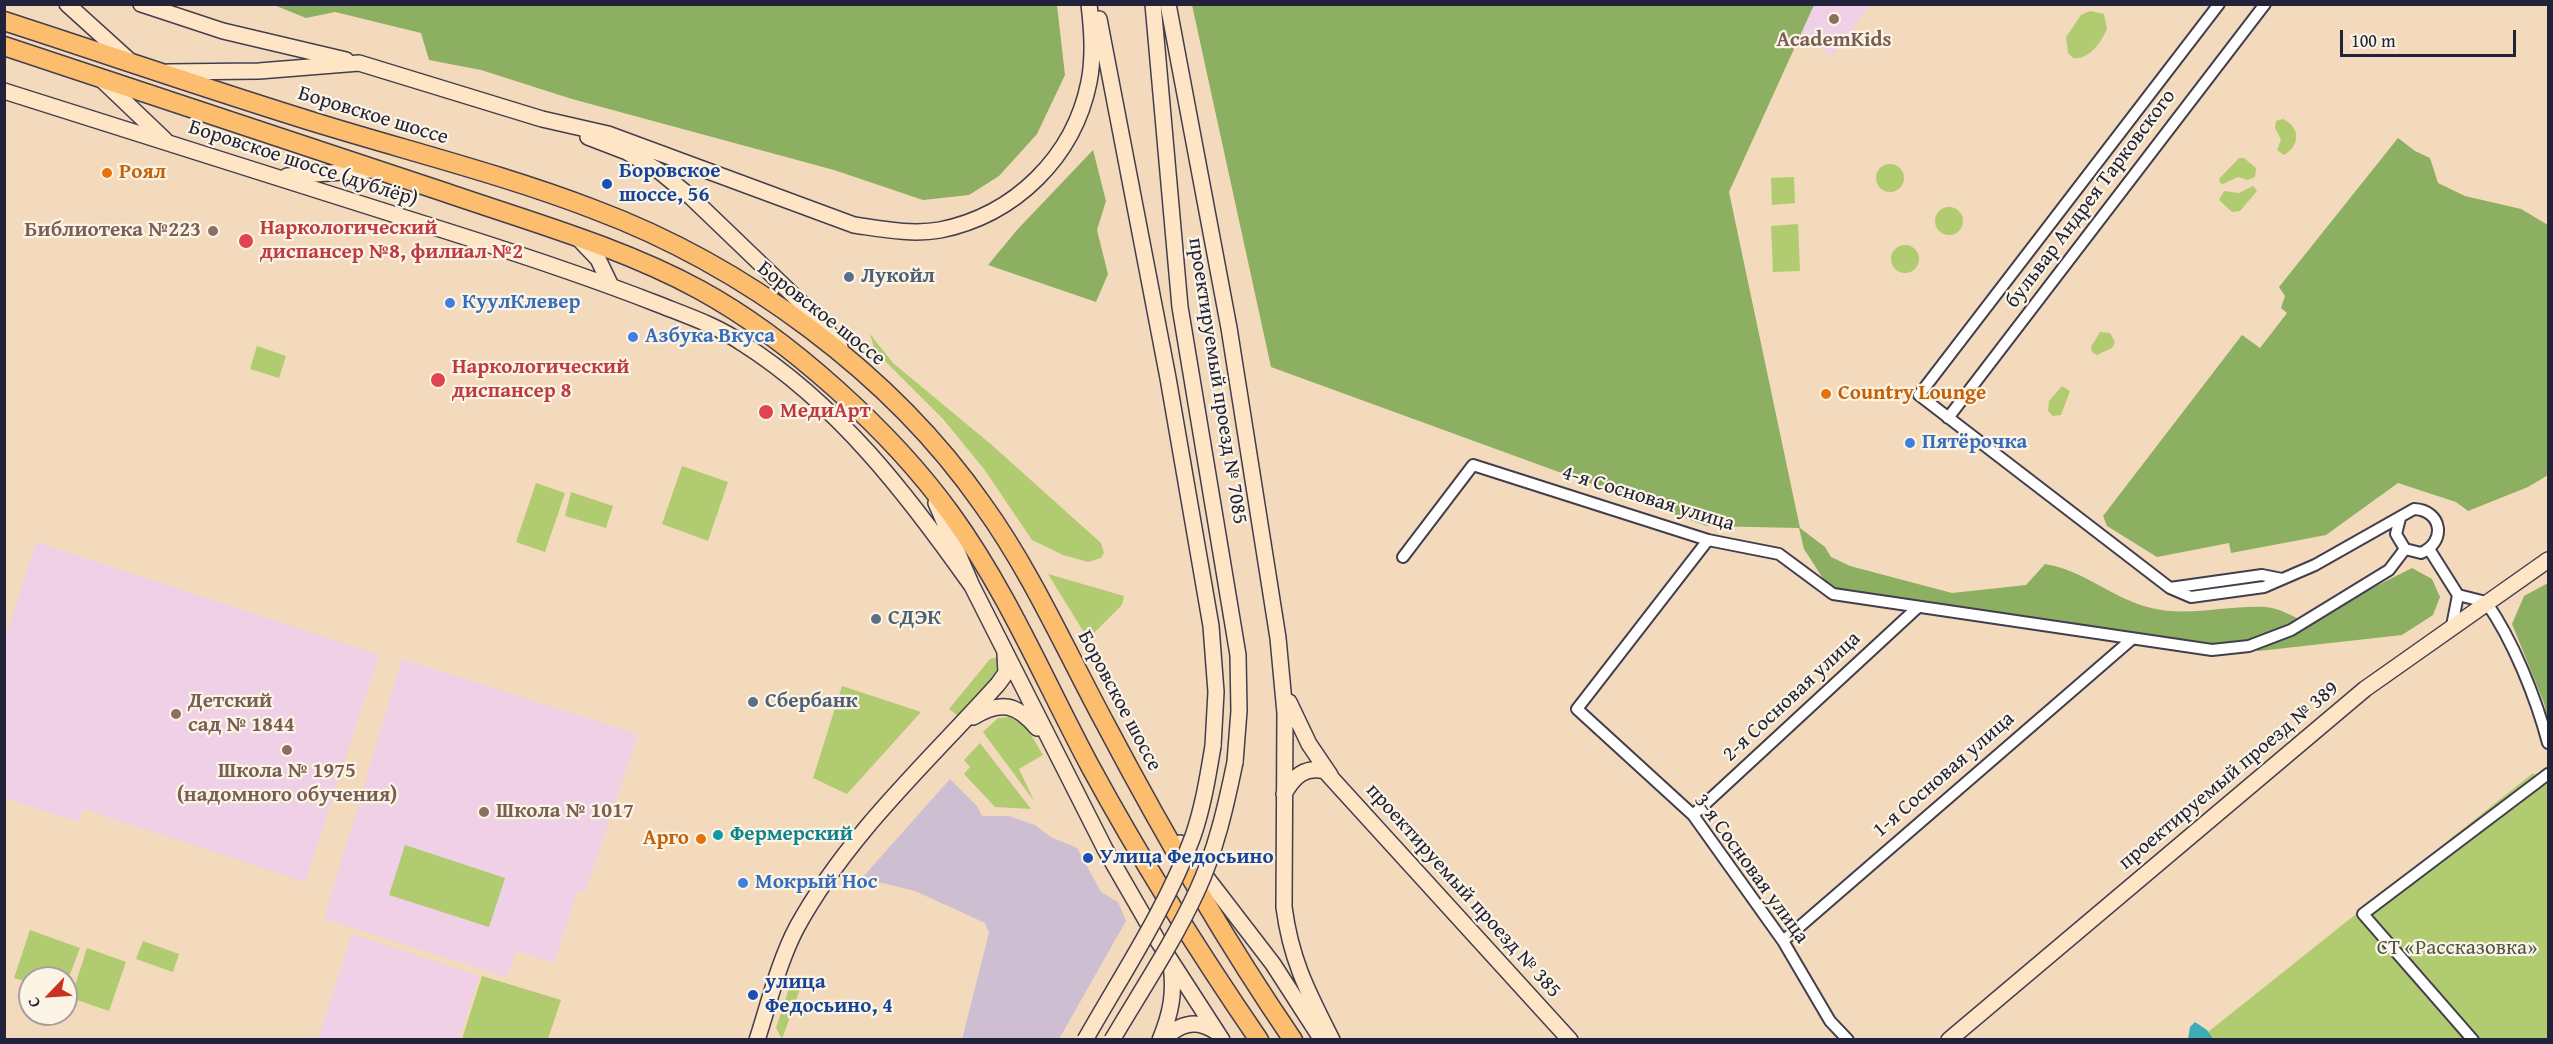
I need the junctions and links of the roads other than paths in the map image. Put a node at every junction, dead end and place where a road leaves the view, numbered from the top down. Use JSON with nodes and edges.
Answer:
{"nodes":[{"id":1,"x":67,"y":4,"type":"edge"},
{"id":2,"x":141,"y":4,"type":"edge"},
{"id":3,"x":1089,"y":4,"type":"edge"},
{"id":4,"x":1096,"y":4,"type":"edge"},
{"id":5,"x":1153,"y":4,"type":"edge"},
{"id":6,"x":1168,"y":4,"type":"edge"},
{"id":7,"x":2219,"y":4,"type":"edge"},
{"id":8,"x":2265,"y":4,"type":"edge"},
{"id":9,"x":4,"y":21,"type":"edge"},
{"id":10,"x":4,"y":46,"type":"edge"},
{"id":11,"x":131,"y":62,"type":"junction"},
{"id":12,"x":359,"y":63,"type":"junction"},
{"id":13,"x":159,"y":71,"type":"junction"},
{"id":14,"x":100,"y":78,"type":"junction"},
{"id":15,"x":4,"y":91,"type":"edge"},
{"id":16,"x":542,"y":119,"type":"junction"},
{"id":17,"x":170,"y":144,"type":"junction"},
{"id":18,"x":378,"y":170,"type":"junction"},
{"id":19,"x":269,"y":175,"type":"junction"},
{"id":20,"x":578,"y":238,"type":"junction"},
{"id":21,"x":611,"y":286,"type":"junction"},
{"id":22,"x":855,"y":366,"type":"junction"},
{"id":23,"x":1948,"y":418,"type":"junction"},
{"id":24,"x":912,"y":465,"type":"junction"},
{"id":25,"x":2400,"y":518,"type":"junction"},
{"id":26,"x":1708,"y":540,"type":"junction"},
{"id":27,"x":2405,"y":549,"type":"junction"},
{"id":28,"x":2429,"y":549,"type":"junction"},
{"id":29,"x":1403,"y":557,"type":"dead end"},
{"id":30,"x":2548,"y":560,"type":"edge"},
{"id":31,"x":972,"y":586,"type":"junction"},
{"id":32,"x":2458,"y":595,"type":"junction"},
{"id":33,"x":2486,"y":602,"type":"junction"},
{"id":34,"x":1917,"y":608,"type":"junction"},
{"id":35,"x":2452,"y":626,"type":"junction"},
{"id":36,"x":1001,"y":639,"type":"junction"},
{"id":37,"x":2132,"y":639,"type":"junction"},
{"id":38,"x":1281,"y":675,"type":"junction"},
{"id":39,"x":962,"y":723,"type":"junction"},
{"id":40,"x":2548,"y":743,"type":"edge"},
{"id":41,"x":1051,"y":745,"type":"junction"},
{"id":42,"x":1120,"y":753,"type":"junction"},
{"id":43,"x":1328,"y":773,"type":"junction"},
{"id":44,"x":2548,"y":774,"type":"edge"},
{"id":45,"x":1284,"y":794,"type":"junction"},
{"id":46,"x":1693,"y":815,"type":"junction"},
{"id":47,"x":1783,"y":941,"type":"junction"},
{"id":48,"x":1171,"y":962,"type":"junction"},
{"id":49,"x":1220,"y":1036,"type":"edge"},
{"id":50,"x":757,"y":1040,"type":"edge"},
{"id":51,"x":1085,"y":1040,"type":"edge"},
{"id":52,"x":1112,"y":1040,"type":"edge"},
{"id":53,"x":1161,"y":1040,"type":"edge"},
{"id":54,"x":1259,"y":1040,"type":"edge"},
{"id":55,"x":1293,"y":1040,"type":"edge"},
{"id":56,"x":1322,"y":1040,"type":"edge"},
{"id":57,"x":1332,"y":1040,"type":"edge"},
{"id":58,"x":1570,"y":1040,"type":"edge"},
{"id":59,"x":1848,"y":1040,"type":"edge"},
{"id":60,"x":1949,"y":1040,"type":"edge"},
{"id":61,"x":2473,"y":1040,"type":"edge"}],
"edges":[{"from":1,"to":11,"type":"main road"},
{"from":2,"to":12,"type":"main road"},
{"from":3,"to":16,"type":"main road"},
{"from":4,"to":51,"type":"main road","bridge":true},
{"from":5,"to":52,"type":"main road","name":"проектируемый проезд № 7085","bridge":true},
{"from":6,"to":38,"type":"main road"},
{"from":7,"to":23,"type":"street","name":"бульвар Андрея Тарковского"},
{"from":8,"to":23,"type":"street","name":"бульвар Андрея Тарковского"},
{"from":9,"to":11,"type":"main road","name":"Боровское шоссе"},
{"from":10,"to":14,"type":"main road"},
{"from":11,"to":13,"type":"main road","name":"Боровское шоссе"},
{"from":12,"to":13,"type":"main road"},
{"from":12,"to":16,"type":"main road"},
{"from":13,"to":22,"type":"main road","name":"Боровское шоссе"},
{"from":14,"to":17,"type":"main road"},
{"from":14,"to":18,"type":"main road"},
{"from":15,"to":17,"type":"main road","name":"Боровское шоссе (дублёр)"},
{"from":16,"to":22,"type":"main road"},
{"from":17,"to":19,"type":"main road","name":"Боровское шоссе (дублёр)"},
{"from":18,"to":19,"type":"main road"},
{"from":18,"to":20,"type":"main road"},
{"from":19,"to":21,"type":"main road","name":"Боровское шоссе (дублёр)"},
{"from":20,"to":21,"type":"main road"},
{"from":20,"to":24,"type":"main road"},
{"from":21,"to":31,"type":"main road","name":"Боровское шоссе (дублёр)"},
{"from":22,"to":42,"type":"main road","name":"Боровское шоссе"},
{"from":23,"to":25,"type":"street"},
{"from":24,"to":31,"type":"main road"},
{"from":24,"to":54,"type":"main road"},
{"from":25,"to":27,"type":"street"},
{"from":25,"to":28,"type":"street"},
{"from":26,"to":29,"type":"street","name":"4-я Сосновая улица"},
{"from":26,"to":34,"type":"street","name":"4-я Сосновая улица"},
{"from":26,"to":46,"type":"street","name":"3-я Сосновая улица"},
{"from":27,"to":28,"type":"street"},
{"from":27,"to":37,"type":"street","name":"4-я Сосновая улица"},
{"from":28,"to":32,"type":"street"},
{"from":30,"to":33,"type":"main road","name":"проектируемый проезд № 389"},
{"from":31,"to":36,"type":"main road"},
{"from":32,"to":33,"type":"street"},
{"from":32,"to":35,"type":"street"},
{"from":33,"to":35,"type":"main road","name":"проектируемый проезд № 389"},
{"from":33,"to":40,"type":"street"},
{"from":34,"to":37,"type":"street","name":"4-я Сосновая улица"},
{"from":34,"to":46,"type":"street","name":"2-я Сосновая улица"},
{"from":35,"to":60,"type":"main road","name":"проектируемый проезд № 389"},
{"from":36,"to":39,"type":"main road"},
{"from":36,"to":41,"type":"main road"},
{"from":37,"to":47,"type":"street","name":"1-я Сосновая улица"},
{"from":38,"to":43,"type":"main road","name":"проектируемый проезд № 385"},
{"from":38,"to":45,"type":"main road"},
{"from":39,"to":41,"type":"main road"},
{"from":39,"to":50,"type":"main road"},
{"from":41,"to":48,"type":"main road"},
{"from":42,"to":55,"type":"main road","name":"Боровское шоссе"},
{"from":42,"to":56,"type":"main road"},
{"from":43,"to":45,"type":"main road"},
{"from":43,"to":58,"type":"main road","name":"проектируемый проезд № 385"},
{"from":44,"to":61,"type":"street"},
{"from":45,"to":57,"type":"main road"},
{"from":46,"to":47,"type":"street","name":"3-я Сосновая улица"},
{"from":47,"to":59,"type":"street","name":"3-я Сосновая улица"},
{"from":48,"to":49,"type":"main road"},
{"from":48,"to":53,"type":"main road"},
{"from":49,"to":53,"type":"main road"}]}
